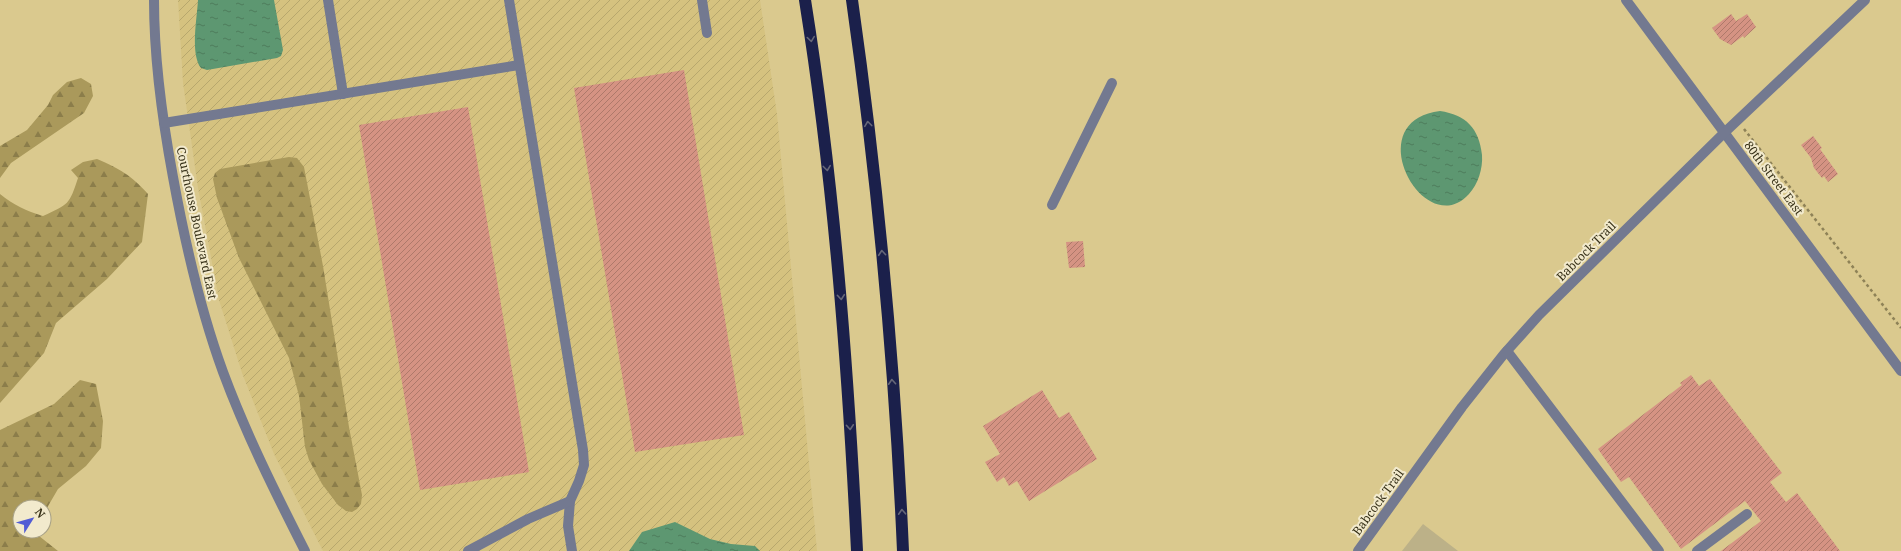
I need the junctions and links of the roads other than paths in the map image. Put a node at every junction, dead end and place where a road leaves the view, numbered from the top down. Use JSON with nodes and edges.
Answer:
{"nodes":[{"id":1,"x":154,"y":0,"type":"edge"},
{"id":2,"x":328,"y":0,"type":"edge"},
{"id":3,"x":509,"y":0,"type":"edge"},
{"id":4,"x":702,"y":0,"type":"edge"},
{"id":5,"x":806,"y":0,"type":"edge"},
{"id":6,"x":852,"y":0,"type":"edge"},
{"id":7,"x":1626,"y":0,"type":"edge"},
{"id":8,"x":1865,"y":0,"type":"edge"},
{"id":9,"x":707,"y":34,"type":"dead end"},
{"id":10,"x":519,"y":64,"type":"junction"},
{"id":11,"x":1112,"y":83,"type":"dead end"},
{"id":12,"x":343,"y":94,"type":"junction"},
{"id":13,"x":164,"y":123,"type":"junction"},
{"id":14,"x":1724,"y":133,"type":"junction"},
{"id":15,"x":1052,"y":205,"type":"dead end"},
{"id":16,"x":1507,"y":351,"type":"junction"},
{"id":17,"x":1901,"y":371,"type":"edge"},
{"id":18,"x":570,"y":501,"type":"junction"},
{"id":19,"x":1747,"y":514,"type":"dead end"},
{"id":20,"x":305,"y":551,"type":"edge"},
{"id":21,"x":468,"y":551,"type":"edge"},
{"id":22,"x":572,"y":551,"type":"edge"},
{"id":23,"x":857,"y":551,"type":"edge"},
{"id":24,"x":903,"y":551,"type":"edge"},
{"id":25,"x":1358,"y":551,"type":"edge"},
{"id":26,"x":1659,"y":551,"type":"edge"},
{"id":27,"x":1697,"y":551,"type":"edge"}],
"edges":[{"from":1,"to":13,"type":"street","name":"Courthouse Boulevard East"},
{"from":2,"to":12,"type":"street"},
{"from":3,"to":10,"type":"street"},
{"from":4,"to":9,"type":"street"},
{"from":5,"to":23,"type":"highway","one_way":true},
{"from":24,"to":6,"type":"highway","one_way":true},
{"from":7,"to":14,"type":"street","name":"80th Street East"},
{"from":8,"to":14,"type":"street","name":"Babcock Trail"},
{"from":10,"to":12,"type":"street"},
{"from":10,"to":18,"type":"street"},
{"from":11,"to":15,"type":"street"},
{"from":12,"to":13,"type":"street"},
{"from":13,"to":20,"type":"street","name":"Courthouse Boulevard East"},
{"from":14,"to":16,"type":"street","name":"Babcock Trail"},
{"from":14,"to":17,"type":"street","name":"80th Street East"},
{"from":16,"to":25,"type":"street","name":"Babcock Trail"},
{"from":16,"to":26,"type":"street"},
{"from":18,"to":21,"type":"street"},
{"from":18,"to":22,"type":"street"},
{"from":19,"to":27,"type":"street"}]}
